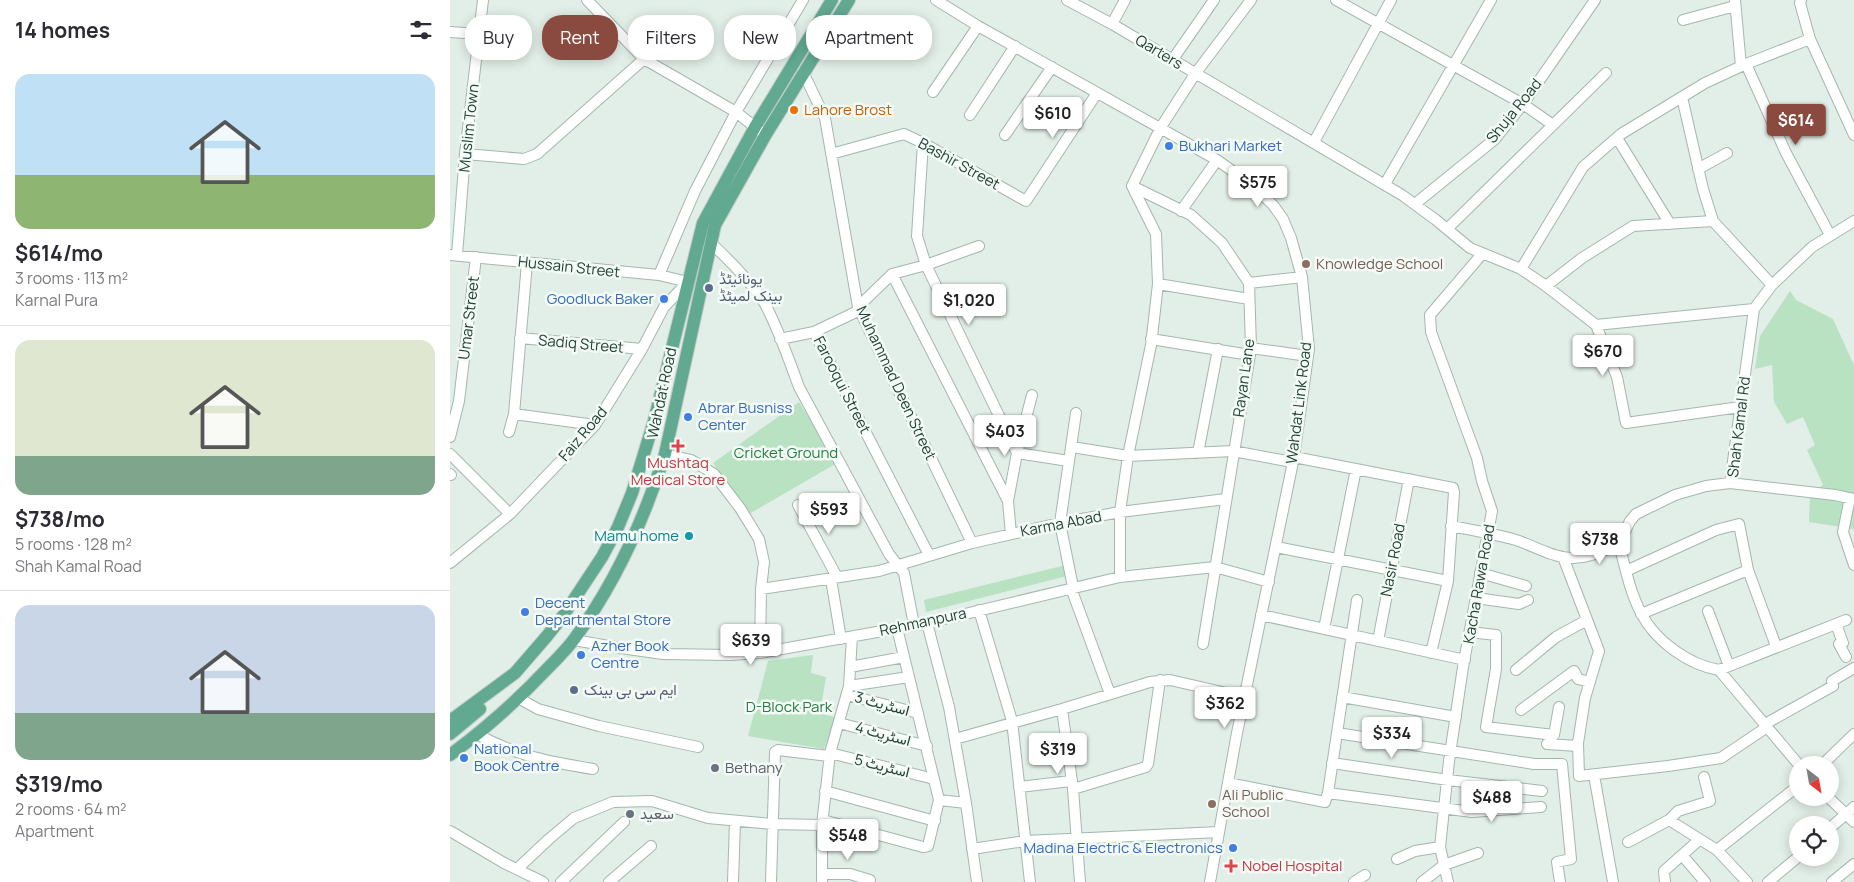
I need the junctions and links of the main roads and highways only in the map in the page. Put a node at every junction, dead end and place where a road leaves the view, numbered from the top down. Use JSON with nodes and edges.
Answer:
{"nodes":[{"id":1,"x":832,"y":0,"type":"edge"},
{"id":2,"x":849,"y":0,"type":"edge"},
{"id":3,"x":760,"y":131,"type":"junction"},
{"id":4,"x":688,"y":282,"type":"junction"},
{"id":5,"x":702,"y":284,"type":"junction"},
{"id":6,"x":515,"y":673,"type":"junction"},
{"id":7,"x":450,"y":721,"type":"edge"},
{"id":8,"x":450,"y":734,"type":"edge"},
{"id":9,"x":450,"y":755,"type":"edge"}],
"edges":[{"from":1,"to":3,"type":"main road","name":"Wahdat Road"},
{"from":2,"to":3,"type":"main road","name":"Wahdat Road"},
{"from":3,"to":4,"type":"main road","name":"Wahdat Road"},
{"from":3,"to":5,"type":"main road","name":"Wahdat Road"},
{"from":4,"to":5,"type":"main road"},
{"from":4,"to":6,"type":"main road","name":"Wahdat Road"},
{"from":5,"to":9,"type":"main road","name":"Wahdat Road"},
{"from":6,"to":7,"type":"main road","name":"Wahdat Road"},
{"from":6,"to":8,"type":"main road"}]}
